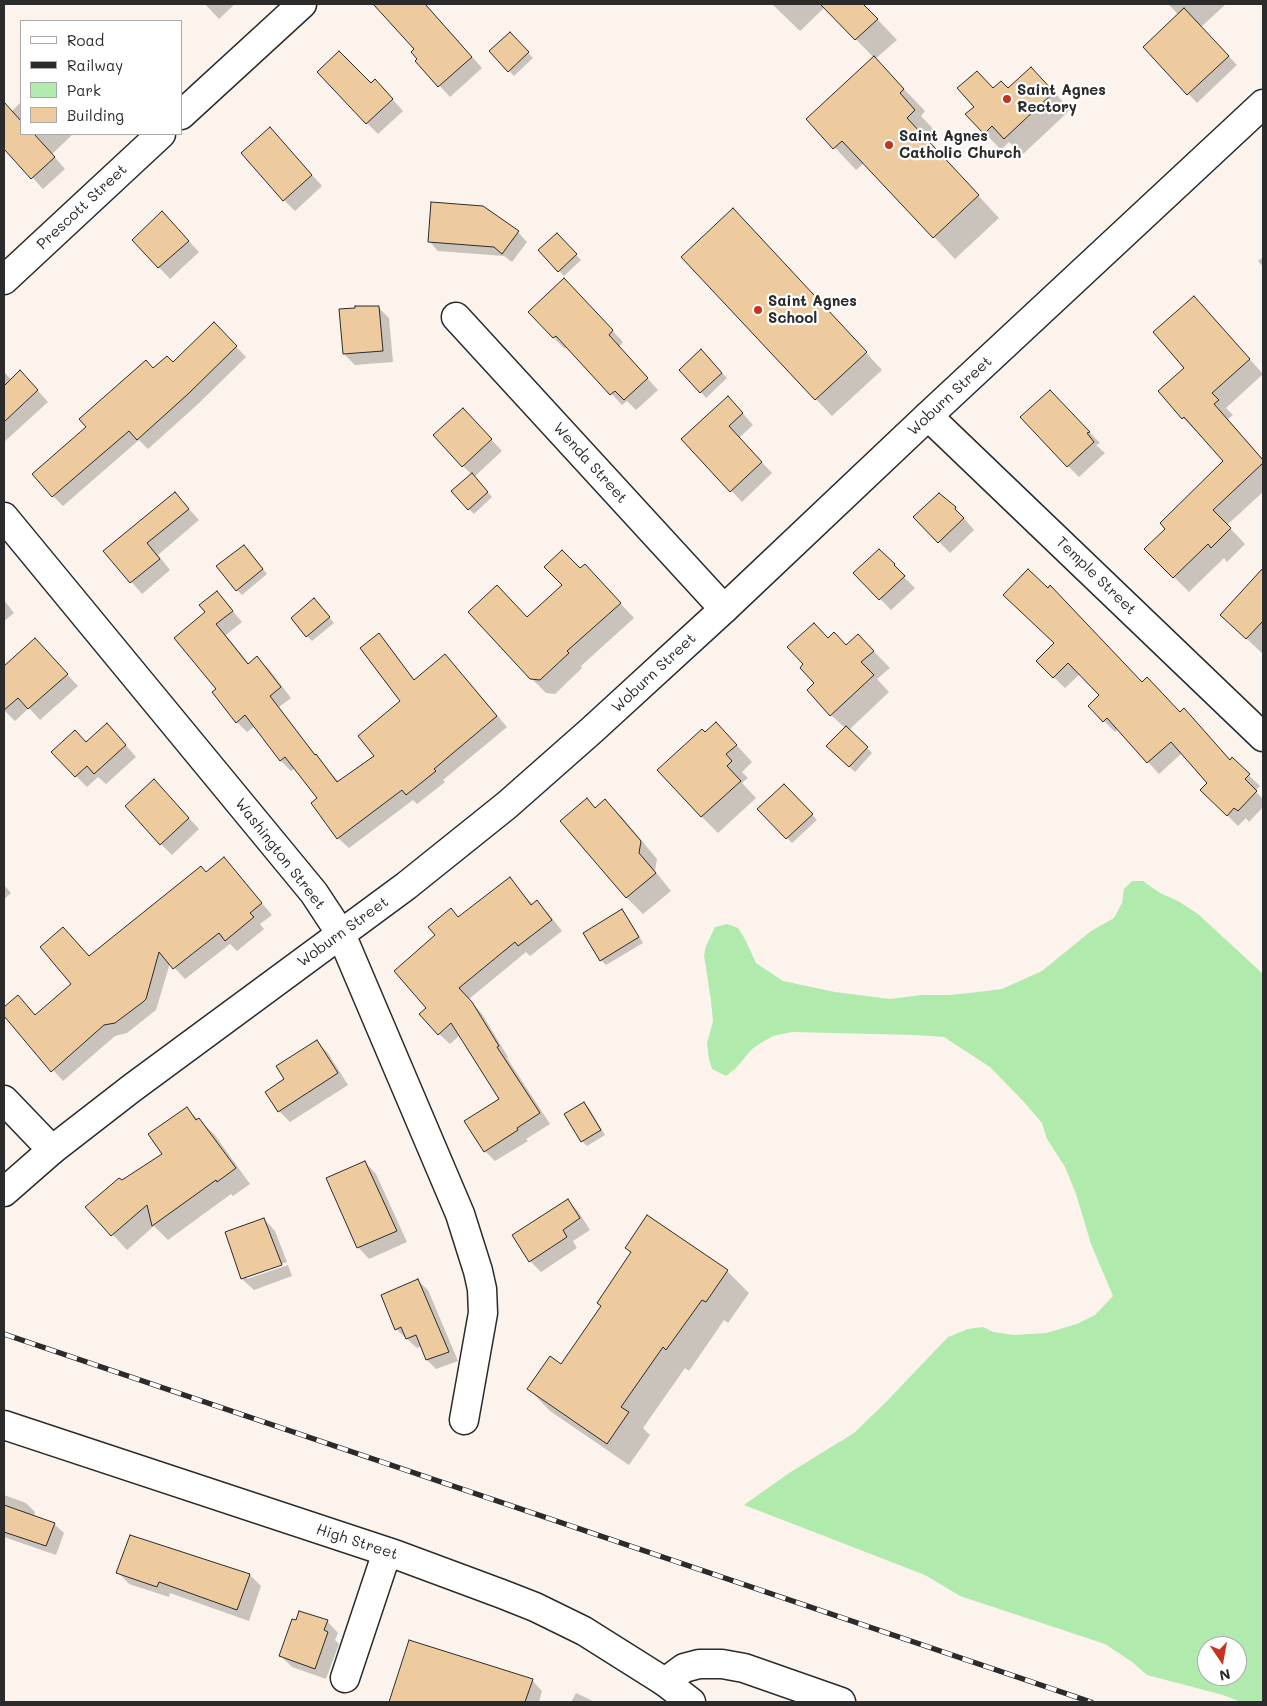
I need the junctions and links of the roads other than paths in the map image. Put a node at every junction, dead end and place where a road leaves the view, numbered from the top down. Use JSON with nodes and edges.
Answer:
{"nodes":[{"id":1,"x":302,"y":4,"type":"edge"},
{"id":2,"x":1263,"y":104,"type":"edge"},
{"id":3,"x":182,"y":114,"type":"edge"},
{"id":4,"x":160,"y":135,"type":"edge"},
{"id":5,"x":4,"y":280,"type":"edge"},
{"id":6,"x":456,"y":317,"type":"dead end"},
{"id":7,"x":928,"y":416,"type":"junction"},
{"id":8,"x":4,"y":517,"type":"edge"},
{"id":9,"x":724,"y":609,"type":"junction"},
{"id":10,"x":1263,"y":737,"type":"edge"},
{"id":11,"x":340,"y":934,"type":"junction"},
{"id":12,"x":4,"y":1101,"type":"edge"},
{"id":13,"x":52,"y":1150,"type":"junction"},
{"id":14,"x":4,"y":1192,"type":"edge"},
{"id":15,"x":464,"y":1420,"type":"dead end"},
{"id":16,"x":4,"y":1426,"type":"edge"},
{"id":17,"x":387,"y":1552,"type":"junction"},
{"id":18,"x":345,"y":1678,"type":"dead end"},
{"id":19,"x":665,"y":1682,"type":"junction"},
{"id":20,"x":691,"y":1702,"type":"edge"},
{"id":21,"x":841,"y":1702,"type":"edge"}],
"edges":[{"from":1,"to":3,"type":"street"},
{"from":2,"to":7,"type":"street","name":"Woburn Street"},
{"from":4,"to":5,"type":"street","name":"Prescott Street"},
{"from":6,"to":9,"type":"street","name":"Wenda Street"},
{"from":7,"to":9,"type":"street","name":"Woburn Street"},
{"from":7,"to":10,"type":"street","name":"Temple Street"},
{"from":8,"to":11,"type":"street","name":"Washington Street"},
{"from":9,"to":11,"type":"street","name":"Woburn Street"},
{"from":11,"to":13,"type":"street","name":"Woburn Street"},
{"from":11,"to":15,"type":"street","name":"Washington Street"},
{"from":12,"to":13,"type":"street"},
{"from":13,"to":14,"type":"street","name":"Woburn Street"},
{"from":16,"to":17,"type":"street","name":"High Street"},
{"from":17,"to":18,"type":"street"},
{"from":17,"to":19,"type":"street","name":"High Street"},
{"from":19,"to":20,"type":"street","name":"High Street"},
{"from":19,"to":21,"type":"street"}]}
